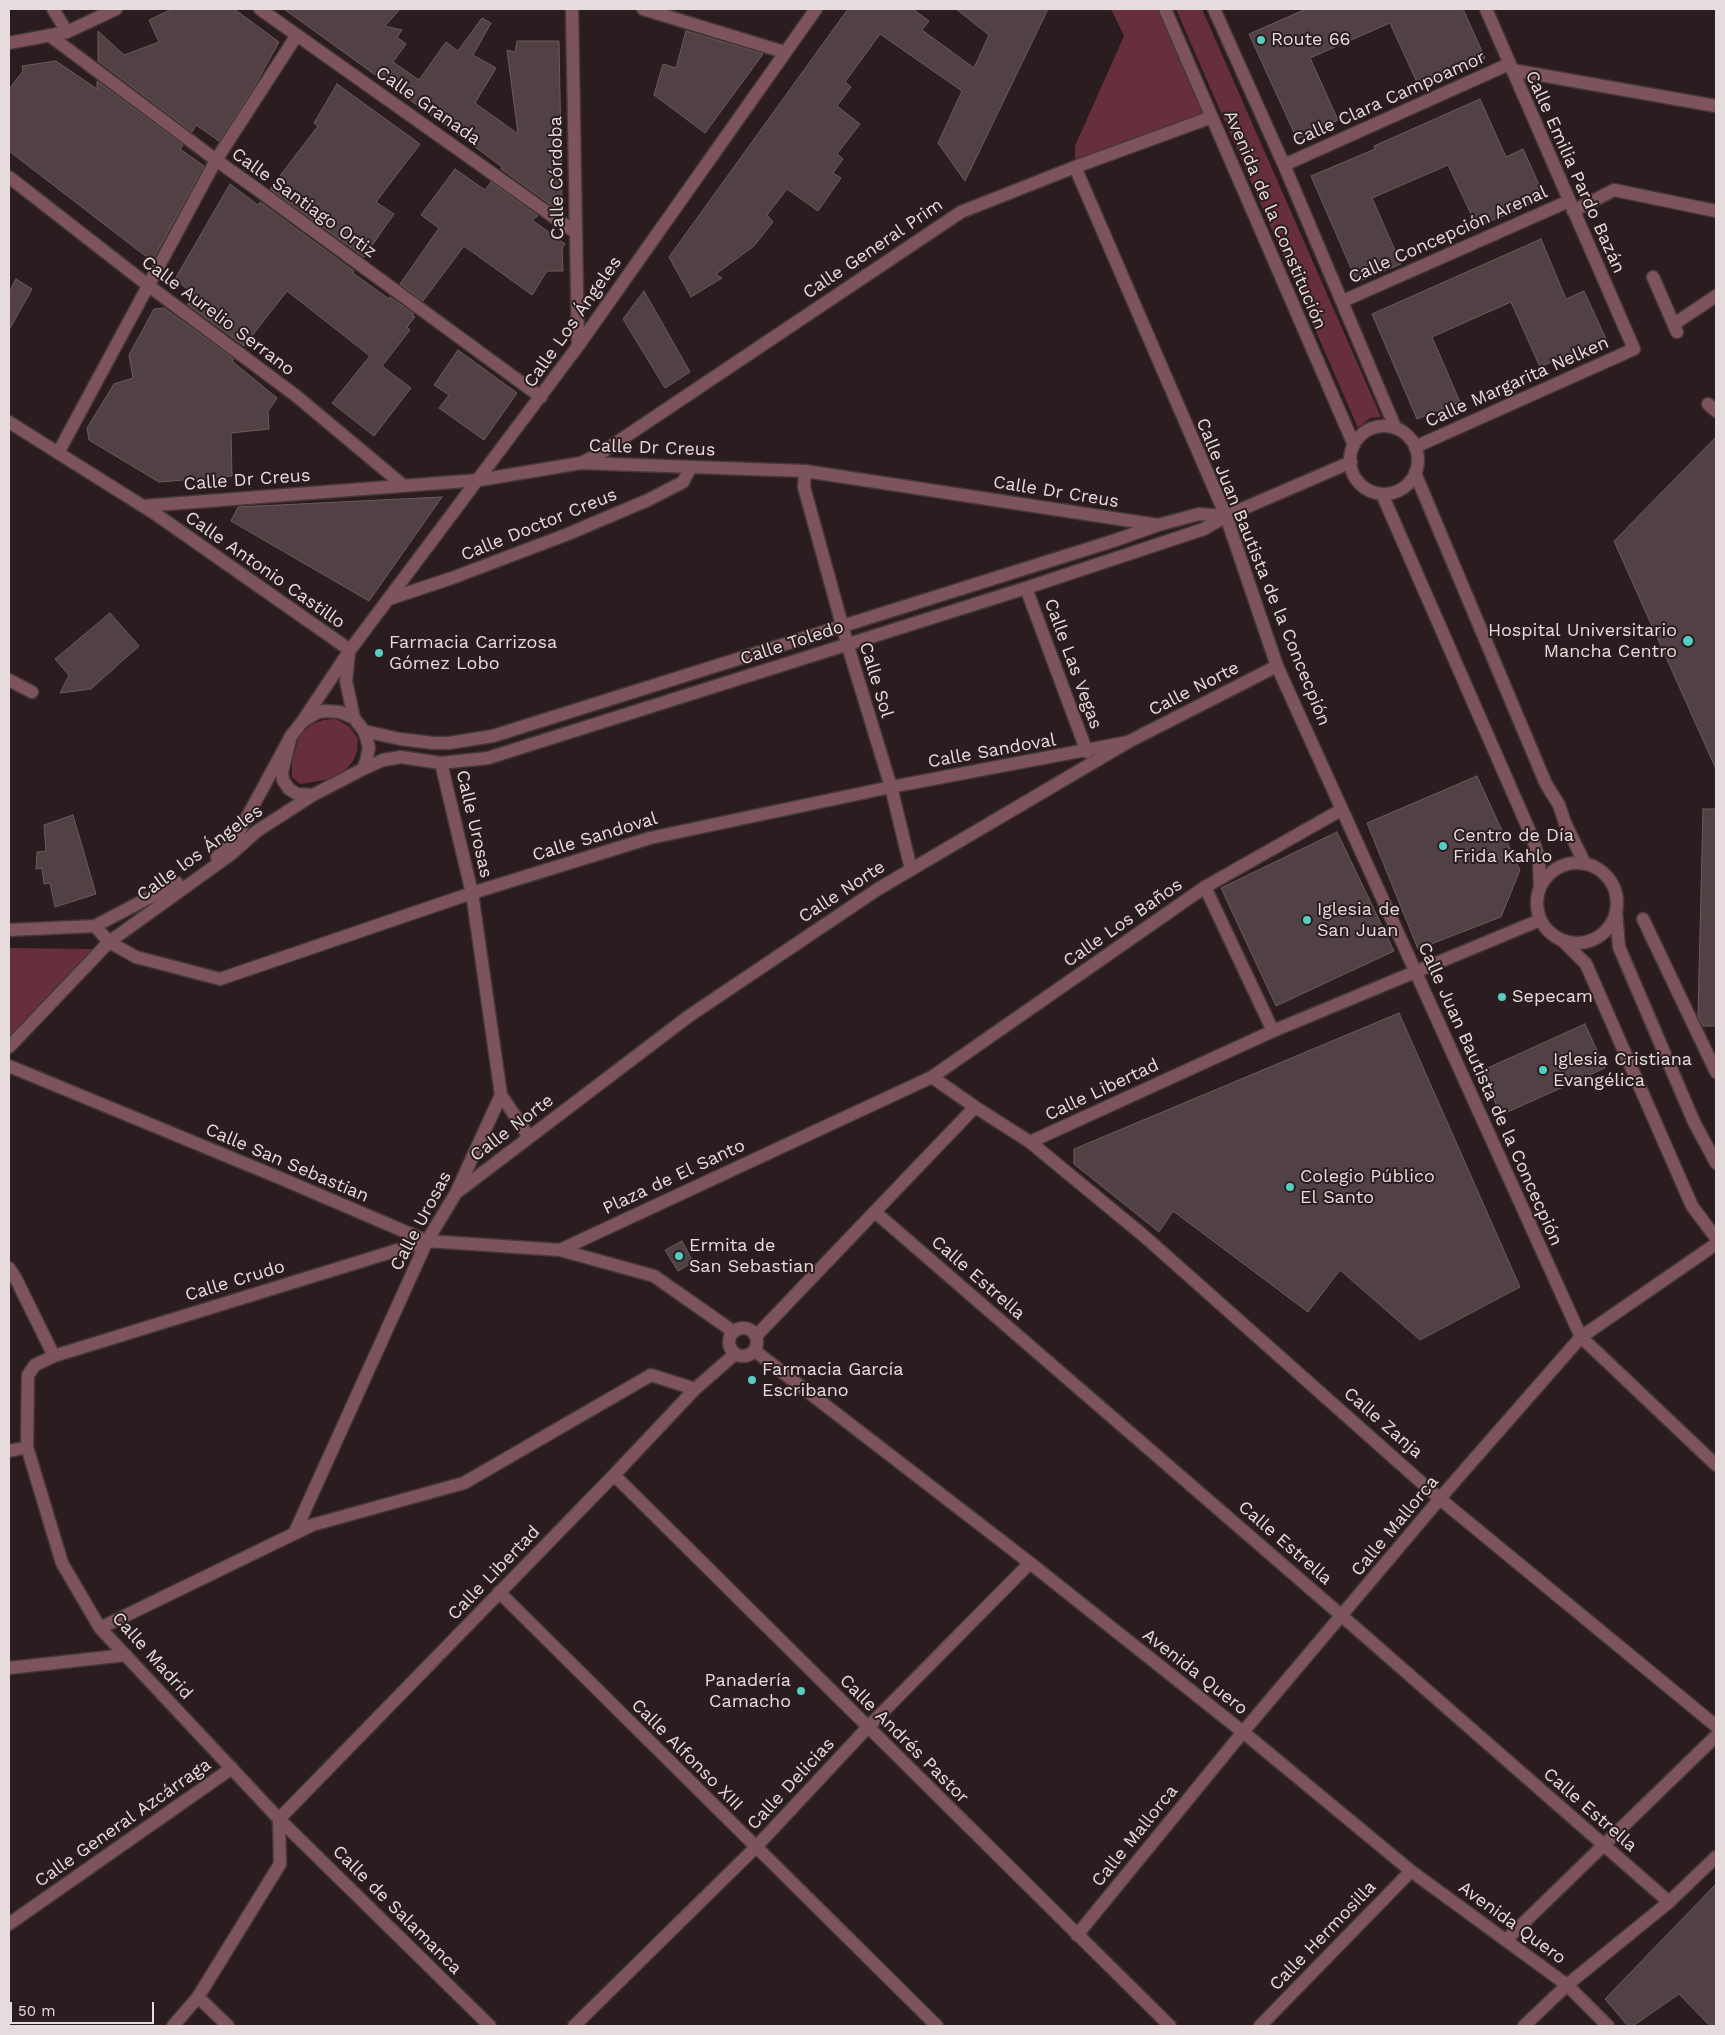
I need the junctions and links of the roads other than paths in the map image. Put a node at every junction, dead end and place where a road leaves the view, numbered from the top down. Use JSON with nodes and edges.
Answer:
{"nodes":[{"id":1,"x":53,"y":9,"type":"edge"},
{"id":2,"x":116,"y":9,"type":"edge"},
{"id":3,"x":260,"y":9,"type":"edge"},
{"id":4,"x":572,"y":9,"type":"edge"},
{"id":5,"x":643,"y":9,"type":"edge"},
{"id":6,"x":816,"y":9,"type":"edge"},
{"id":7,"x":1164,"y":9,"type":"edge"},
{"id":8,"x":1214,"y":9,"type":"edge"},
{"id":9,"x":1486,"y":9,"type":"edge"},
{"id":10,"x":67,"y":32,"type":"junction"},
{"id":11,"x":49,"y":35,"type":"junction"},
{"id":12,"x":297,"y":35,"type":"junction"},
{"id":13,"x":9,"y":43,"type":"edge"},
{"id":14,"x":784,"y":52,"type":"junction"},
{"id":15,"x":1510,"y":67,"type":"junction"},
{"id":16,"x":1716,"y":106,"type":"edge"},
{"id":17,"x":1212,"y":117,"type":"junction"},
{"id":18,"x":216,"y":160,"type":"junction"},
{"id":19,"x":1284,"y":165,"type":"junction"},
{"id":20,"x":1075,"y":167,"type":"junction"},
{"id":21,"x":9,"y":177,"type":"edge"},
{"id":22,"x":1571,"y":206,"type":"junction"},
{"id":23,"x":1716,"y":211,"type":"edge"},
{"id":24,"x":575,"y":232,"type":"junction"},
{"id":25,"x":1653,"y":277,"type":"dead end"},
{"id":26,"x":148,"y":286,"type":"junction"},
{"id":27,"x":1716,"y":296,"type":"edge"},
{"id":28,"x":1342,"y":301,"type":"junction"},
{"id":29,"x":578,"y":346,"type":"junction"},
{"id":30,"x":1634,"y":349,"type":"joint"},
{"id":31,"x":541,"y":397,"type":"junction"},
{"id":32,"x":9,"y":422,"type":"edge"},
{"id":33,"x":1395,"y":428,"type":"junction"},
{"id":34,"x":1354,"y":444,"type":"junction"},
{"id":35,"x":1415,"y":447,"type":"junction"},
{"id":36,"x":58,"y":453,"type":"junction"},
{"id":37,"x":1351,"y":462,"type":"junction"},
{"id":38,"x":581,"y":463,"type":"junction"},
{"id":39,"x":691,"y":467,"type":"junction"},
{"id":40,"x":805,"y":471,"type":"junction"},
{"id":41,"x":1415,"y":473,"type":"junction"},
{"id":42,"x":479,"y":480,"type":"junction"},
{"id":43,"x":404,"y":486,"type":"junction"},
{"id":44,"x":1382,"y":494,"type":"junction"},
{"id":45,"x":143,"y":506,"type":"junction"},
{"id":46,"x":1226,"y":516,"type":"junction"},
{"id":47,"x":1158,"y":525,"type":"junction"},
{"id":48,"x":1026,"y":588,"type":"junction"},
{"id":49,"x":389,"y":599,"type":"junction"},
{"id":50,"x":843,"y":626,"type":"junction"},
{"id":51,"x":847,"y":643,"type":"junction"},
{"id":52,"x":350,"y":650,"type":"junction"},
{"id":53,"x":1277,"y":666,"type":"junction"},
{"id":54,"x":9,"y":680,"type":"edge"},
{"id":55,"x":32,"y":692,"type":"dead end"},
{"id":56,"x":354,"y":718,"type":"junction"},
{"id":57,"x":302,"y":722,"type":"junction"},
{"id":58,"x":364,"y":730,"type":"junction"},
{"id":59,"x":291,"y":736,"type":"junction"},
{"id":60,"x":1128,"y":742,"type":"junction"},
{"id":61,"x":1087,"y":752,"type":"junction"},
{"id":62,"x":441,"y":763,"type":"junction"},
{"id":63,"x":363,"y":769,"type":"junction"},
{"id":64,"x":891,"y":787,"type":"junction"},
{"id":65,"x":312,"y":795,"type":"junction"},
{"id":66,"x":1341,"y":810,"type":"junction"},
{"id":67,"x":1585,"y":864,"type":"junction"},
{"id":68,"x":911,"y":869,"type":"junction"},
{"id":69,"x":1206,"y":887,"type":"junction"},
{"id":70,"x":1540,"y":888,"type":"junction"},
{"id":71,"x":472,"y":893,"type":"junction"},
{"id":72,"x":1616,"y":912,"type":"junction"},
{"id":73,"x":1643,"y":919,"type":"dead end"},
{"id":74,"x":1540,"y":920,"type":"junction"},
{"id":75,"x":94,"y":926,"type":"junction"},
{"id":76,"x":9,"y":930,"type":"edge"},
{"id":77,"x":1562,"y":940,"type":"junction"},
{"id":78,"x":109,"y":942,"type":"junction"},
{"id":79,"x":1416,"y":972,"type":"junction"},
{"id":80,"x":1273,"y":1031,"type":"junction"},
{"id":81,"x":9,"y":1047,"type":"edge"},
{"id":82,"x":9,"y":1066,"type":"edge"},
{"id":83,"x":1716,"y":1072,"type":"edge"},
{"id":84,"x":932,"y":1076,"type":"junction"},
{"id":85,"x":501,"y":1095,"type":"junction"},
{"id":86,"x":975,"y":1107,"type":"junction"},
{"id":87,"x":529,"y":1137,"type":"junction"},
{"id":88,"x":1030,"y":1142,"type":"junction"},
{"id":89,"x":1716,"y":1163,"type":"edge"},
{"id":90,"x":456,"y":1193,"type":"junction"},
{"id":91,"x":876,"y":1212,"type":"junction"},
{"id":92,"x":1716,"y":1238,"type":"edge"},
{"id":93,"x":426,"y":1241,"type":"junction"},
{"id":94,"x":1716,"y":1244,"type":"edge"},
{"id":95,"x":560,"y":1250,"type":"junction"},
{"id":96,"x":9,"y":1268,"type":"edge"},
{"id":97,"x":734,"y":1332,"type":"junction"},
{"id":98,"x":756,"y":1336,"type":"junction"},
{"id":99,"x":1581,"y":1337,"type":"junction"},
{"id":100,"x":755,"y":1351,"type":"junction"},
{"id":101,"x":735,"y":1354,"type":"junction"},
{"id":102,"x":54,"y":1356,"type":"junction"},
{"id":103,"x":695,"y":1389,"type":"junction"},
{"id":104,"x":28,"y":1447,"type":"junction"},
{"id":105,"x":9,"y":1451,"type":"edge"},
{"id":106,"x":1716,"y":1465,"type":"edge"},
{"id":107,"x":614,"y":1475,"type":"junction"},
{"id":108,"x":1440,"y":1499,"type":"junction"},
{"id":109,"x":294,"y":1534,"type":"junction"},
{"id":110,"x":1030,"y":1563,"type":"junction"},
{"id":111,"x":499,"y":1592,"type":"junction"},
{"id":112,"x":1342,"y":1616,"type":"junction"},
{"id":113,"x":100,"y":1628,"type":"junction"},
{"id":114,"x":126,"y":1655,"type":"junction"},
{"id":115,"x":9,"y":1668,"type":"edge"},
{"id":116,"x":1716,"y":1726,"type":"edge"},
{"id":117,"x":868,"y":1727,"type":"junction"},
{"id":118,"x":1243,"y":1732,"type":"junction"},
{"id":119,"x":1716,"y":1736,"type":"edge"},
{"id":120,"x":232,"y":1768,"type":"junction"},
{"id":121,"x":279,"y":1819,"type":"junction"},
{"id":122,"x":1604,"y":1845,"type":"junction"},
{"id":123,"x":755,"y":1848,"type":"junction"},
{"id":124,"x":1716,"y":1857,"type":"edge"},
{"id":125,"x":1411,"y":1871,"type":"junction"},
{"id":126,"x":1669,"y":1902,"type":"junction"},
{"id":127,"x":9,"y":1924,"type":"edge"},
{"id":128,"x":1077,"y":1935,"type":"junction"},
{"id":129,"x":1506,"y":1940,"type":"junction"},
{"id":130,"x":1567,"y":1985,"type":"junction"},
{"id":131,"x":198,"y":1997,"type":"junction"},
{"id":132,"x":173,"y":2026,"type":"edge"},
{"id":133,"x":228,"y":2026,"type":"edge"},
{"id":134,"x":490,"y":2026,"type":"edge"},
{"id":135,"x":574,"y":2026,"type":"edge"},
{"id":136,"x":937,"y":2026,"type":"edge"},
{"id":137,"x":1170,"y":2026,"type":"edge"},
{"id":138,"x":1260,"y":2026,"type":"edge"},
{"id":139,"x":1524,"y":2026,"type":"edge"},
{"id":140,"x":1608,"y":2026,"type":"edge"}],
"edges":[{"from":1,"to":10,"type":"street"},
{"from":2,"to":10,"type":"street"},
{"from":3,"to":12,"type":"street","name":"Calle Granada"},
{"from":4,"to":24,"type":"street","name":"Calle Córdoba"},
{"from":5,"to":14,"type":"street"},
{"from":6,"to":14,"type":"street","name":"Calle Los Ángeles"},
{"from":7,"to":17,"type":"street","name":"Avenida de la Constitución"},
{"from":8,"to":19,"type":"street","name":"Avenida de la Constitución"},
{"from":9,"to":15,"type":"street","name":"Calle Emilia Pardo Bazán"},
{"from":10,"to":11,"type":"street"},
{"from":11,"to":13,"type":"street"},
{"from":11,"to":18,"type":"street","name":"Calle Santiago Ortiz"},
{"from":12,"to":18,"type":"street"},
{"from":12,"to":24,"type":"street","name":"Calle Granada"},
{"from":14,"to":29,"type":"street","name":"Calle Los Ángeles"},
{"from":15,"to":16,"type":"street"},
{"from":15,"to":19,"type":"street","name":"Calle Clara Campoamor"},
{"from":15,"to":22,"type":"street","name":"Calle Emilia Pardo Bazán"},
{"from":17,"to":20,"type":"street","name":"Calle General Prim"},
{"from":17,"to":34,"type":"street","name":"Avenida de la Constitución"},
{"from":18,"to":26,"type":"street"},
{"from":18,"to":31,"type":"street","name":"Calle Santiago Ortiz"},
{"from":19,"to":28,"type":"street","name":"Avenida de la Constitución"},
{"from":20,"to":38,"type":"street","name":"Calle General Prim"},
{"from":20,"to":46,"type":"street","name":"Calle Juan Bautista de la Concecpión"},
{"from":21,"to":26,"type":"street","name":"Calle Aurelio Serrano"},
{"from":22,"to":23,"type":"street","name":"Calle Concepción Arenal"},
{"from":22,"to":28,"type":"street","name":"Calle Concepción Arenal"},
{"from":22,"to":30,"type":"street","name":"Calle Emilia Pardo Bazán"},
{"from":24,"to":29,"type":"street","name":"Calle Córdoba"},
{"from":25,"to":27,"type":"street"},
{"from":26,"to":36,"type":"street"},
{"from":26,"to":43,"type":"street","name":"Calle Aurelio Serrano"},
{"from":28,"to":33,"type":"street","name":"Avenida de la Constitución"},
{"from":29,"to":31,"type":"street","name":"Calle Los Ángeles"},
{"from":30,"to":35,"type":"street","name":"Calle Margarita Nelken"},
{"from":31,"to":42,"type":"street","name":"Calle Los Ángeles"},
{"from":32,"to":36,"type":"street","name":"Calle Antonio Castillo"},
{"from":33,"to":34,"type":"street"},
{"from":33,"to":35,"type":"street"},
{"from":34,"to":37,"type":"street"},
{"from":35,"to":41,"type":"street"},
{"from":36,"to":45,"type":"street","name":"Calle Antonio Castillo"},
{"from":37,"to":44,"type":"street"},
{"from":37,"to":46,"type":"street","name":"Calle Toledo"},
{"from":38,"to":39,"type":"street","name":"Calle Dr Creus"},
{"from":38,"to":42,"type":"street","name":"Calle Dr Creus"},
{"from":39,"to":40,"type":"street","name":"Calle Dr Creus"},
{"from":39,"to":49,"type":"street","name":"Calle Doctor Creus"},
{"from":40,"to":47,"type":"street","name":"Calle Dr Creus"},
{"from":40,"to":50,"type":"street","name":"Calle Sol"},
{"from":41,"to":44,"type":"street"},
{"from":41,"to":67,"type":"street"},
{"from":42,"to":43,"type":"street","name":"Calle Dr Creus"},
{"from":42,"to":49,"type":"street","name":"Calle Los Ángeles"},
{"from":43,"to":45,"type":"street","name":"Calle Dr Creus"},
{"from":44,"to":70,"type":"street"},
{"from":45,"to":52,"type":"street","name":"Calle Antonio Castillo"},
{"from":46,"to":47,"type":"street","name":"Calle Toledo"},
{"from":46,"to":48,"type":"street","name":"Calle Toledo"},
{"from":46,"to":53,"type":"street","name":"Calle Juan Bautista de la Concecpión"},
{"from":47,"to":50,"type":"street","name":"Calle Toledo"},
{"from":48,"to":51,"type":"street","name":"Calle Toledo"},
{"from":48,"to":61,"type":"street","name":"Calle Las Vegas"},
{"from":49,"to":52,"type":"street","name":"Calle Los Ángeles"},
{"from":50,"to":51,"type":"street","name":"Calle Sol"},
{"from":50,"to":58,"type":"street","name":"Calle Toledo"},
{"from":51,"to":62,"type":"street","name":"Calle Toledo"},
{"from":51,"to":64,"type":"street","name":"Calle Sol"},
{"from":52,"to":56,"type":"street"},
{"from":52,"to":57,"type":"street","name":"Calle Los Ángeles"},
{"from":53,"to":60,"type":"street","name":"Calle Norte"},
{"from":53,"to":66,"type":"street","name":"Calle Juan Bautista de la Concecpión"},
{"from":54,"to":55,"type":"street"},
{"from":56,"to":57,"type":"street"},
{"from":56,"to":58,"type":"street"},
{"from":57,"to":59,"type":"street"},
{"from":58,"to":63,"type":"street"},
{"from":59,"to":65,"type":"street"},
{"from":59,"to":75,"type":"street","name":"Calle Los Ángeles"},
{"from":60,"to":61,"type":"street","name":"Calle Sandoval"},
{"from":60,"to":68,"type":"street","name":"Calle Norte"},
{"from":61,"to":64,"type":"street","name":"Calle Sandoval"},
{"from":62,"to":63,"type":"street","name":"Calle Toledo"},
{"from":62,"to":71,"type":"street","name":"Calle Urosas"},
{"from":63,"to":65,"type":"street"},
{"from":64,"to":68,"type":"street","name":"Calle Sol"},
{"from":64,"to":71,"type":"street","name":"Calle Sandoval"},
{"from":65,"to":78,"type":"street","name":"Calle los Ángeles"},
{"from":66,"to":69,"type":"street","name":"Calle Los Baños"},
{"from":66,"to":79,"type":"street","name":"Calle Juan Bautista de la Concecpión"},
{"from":67,"to":70,"type":"street"},
{"from":67,"to":72,"type":"street"},
{"from":68,"to":87,"type":"street","name":"Calle Norte"},
{"from":69,"to":80,"type":"street"},
{"from":69,"to":84,"type":"street","name":"Calle Los Baños"},
{"from":70,"to":74,"type":"street"},
{"from":71,"to":78,"type":"street","name":"Calle Sandoval"},
{"from":71,"to":85,"type":"street","name":"Calle Urosas"},
{"from":72,"to":77,"type":"street"},
{"from":72,"to":89,"type":"street"},
{"from":73,"to":83,"type":"street"},
{"from":74,"to":77,"type":"street"},
{"from":74,"to":79,"type":"street","name":"Calle Libertad"},
{"from":75,"to":76,"type":"street"},
{"from":75,"to":78,"type":"street","name":"Calle Sandoval"},
{"from":77,"to":92,"type":"street"},
{"from":78,"to":81,"type":"street","name":"Calle los Ángeles"},
{"from":79,"to":80,"type":"street","name":"Calle Libertad"},
{"from":79,"to":99,"type":"street","name":"Calle Juan Bautista de la Concecpión"},
{"from":80,"to":88,"type":"street","name":"Calle Libertad"},
{"from":82,"to":93,"type":"street","name":"Calle San Sebastian"},
{"from":84,"to":86,"type":"street"},
{"from":84,"to":95,"type":"street","name":"Plaza de El Santo"},
{"from":85,"to":87,"type":"street"},
{"from":85,"to":90,"type":"street","name":"Calle Urosas"},
{"from":86,"to":88,"type":"street"},
{"from":86,"to":91,"type":"street"},
{"from":87,"to":90,"type":"street","name":"Calle Norte"},
{"from":88,"to":108,"type":"street","name":"Calle Zanja"},
{"from":90,"to":93,"type":"street","name":"Calle Urosas"},
{"from":91,"to":98,"type":"street"},
{"from":91,"to":112,"type":"street","name":"Calle Estrella"},
{"from":93,"to":95,"type":"street","name":"Calle San Sebastian"},
{"from":93,"to":102,"type":"street","name":"Calle Crudo"},
{"from":93,"to":109,"type":"street","name":"Calle Urosas"},
{"from":94,"to":99,"type":"street","name":"Calle Mallorca"},
{"from":95,"to":97,"type":"street"},
{"from":96,"to":102,"type":"street"},
{"from":97,"to":98,"type":"street"},
{"from":97,"to":101,"type":"street"},
{"from":98,"to":100,"type":"street"},
{"from":99,"to":106,"type":"street","name":"Calle Juan Bautista de la Concecpión"},
{"from":99,"to":108,"type":"street","name":"Calle Mallorca"},
{"from":100,"to":101,"type":"street"},
{"from":100,"to":110,"type":"street","name":"Avenida Quero"},
{"from":101,"to":103,"type":"street","name":"Calle Libertad"},
{"from":102,"to":104,"type":"street","name":"Calle Madrid"},
{"from":103,"to":107,"type":"street","name":"Calle Libertad"},
{"from":103,"to":109,"type":"street"},
{"from":104,"to":105,"type":"street"},
{"from":104,"to":113,"type":"street","name":"Calle Madrid"},
{"from":107,"to":111,"type":"street","name":"Calle Libertad"},
{"from":107,"to":117,"type":"street","name":"Calle Andrés Pastor"},
{"from":108,"to":112,"type":"street","name":"Calle Mallorca"},
{"from":108,"to":116,"type":"street","name":"Calle Zanja"},
{"from":109,"to":113,"type":"street"},
{"from":110,"to":117,"type":"street","name":"Calle Delicias"},
{"from":110,"to":118,"type":"street","name":"Avenida Quero"},
{"from":111,"to":121,"type":"street","name":"Calle Libertad"},
{"from":111,"to":123,"type":"street","name":"Calle Alfonso XIII"},
{"from":112,"to":118,"type":"street","name":"Calle Mallorca"},
{"from":112,"to":122,"type":"street","name":"Calle Estrella"},
{"from":113,"to":114,"type":"street","name":"Calle Madrid"},
{"from":114,"to":115,"type":"street"},
{"from":114,"to":120,"type":"street","name":"Calle Madrid"},
{"from":117,"to":123,"type":"street","name":"Calle Delicias"},
{"from":117,"to":128,"type":"street","name":"Calle Andrés Pastor"},
{"from":118,"to":125,"type":"street","name":"Avenida Quero"},
{"from":118,"to":128,"type":"street","name":"Calle Mallorca"},
{"from":119,"to":122,"type":"street"},
{"from":120,"to":121,"type":"street","name":"Calle Madrid"},
{"from":120,"to":127,"type":"street","name":"Calle General Azcárraga"},
{"from":121,"to":131,"type":"street"},
{"from":121,"to":134,"type":"street","name":"Calle de Salamanca"},
{"from":122,"to":126,"type":"street","name":"Calle Estrella"},
{"from":122,"to":129,"type":"street"},
{"from":123,"to":135,"type":"street","name":"Calle Delicias"},
{"from":123,"to":136,"type":"street","name":"Calle Alfonso XIII"},
{"from":124,"to":126,"type":"street"},
{"from":125,"to":129,"type":"street","name":"Avenida Quero"},
{"from":125,"to":138,"type":"street","name":"Calle Hermosilla"},
{"from":126,"to":130,"type":"street"},
{"from":128,"to":137,"type":"street","name":"Calle Andrés Pastor"},
{"from":129,"to":130,"type":"street","name":"Avenida Quero"},
{"from":130,"to":139,"type":"street"},
{"from":130,"to":140,"type":"street","name":"Avenida Quero"},
{"from":131,"to":132,"type":"street"},
{"from":131,"to":133,"type":"street"}]}
